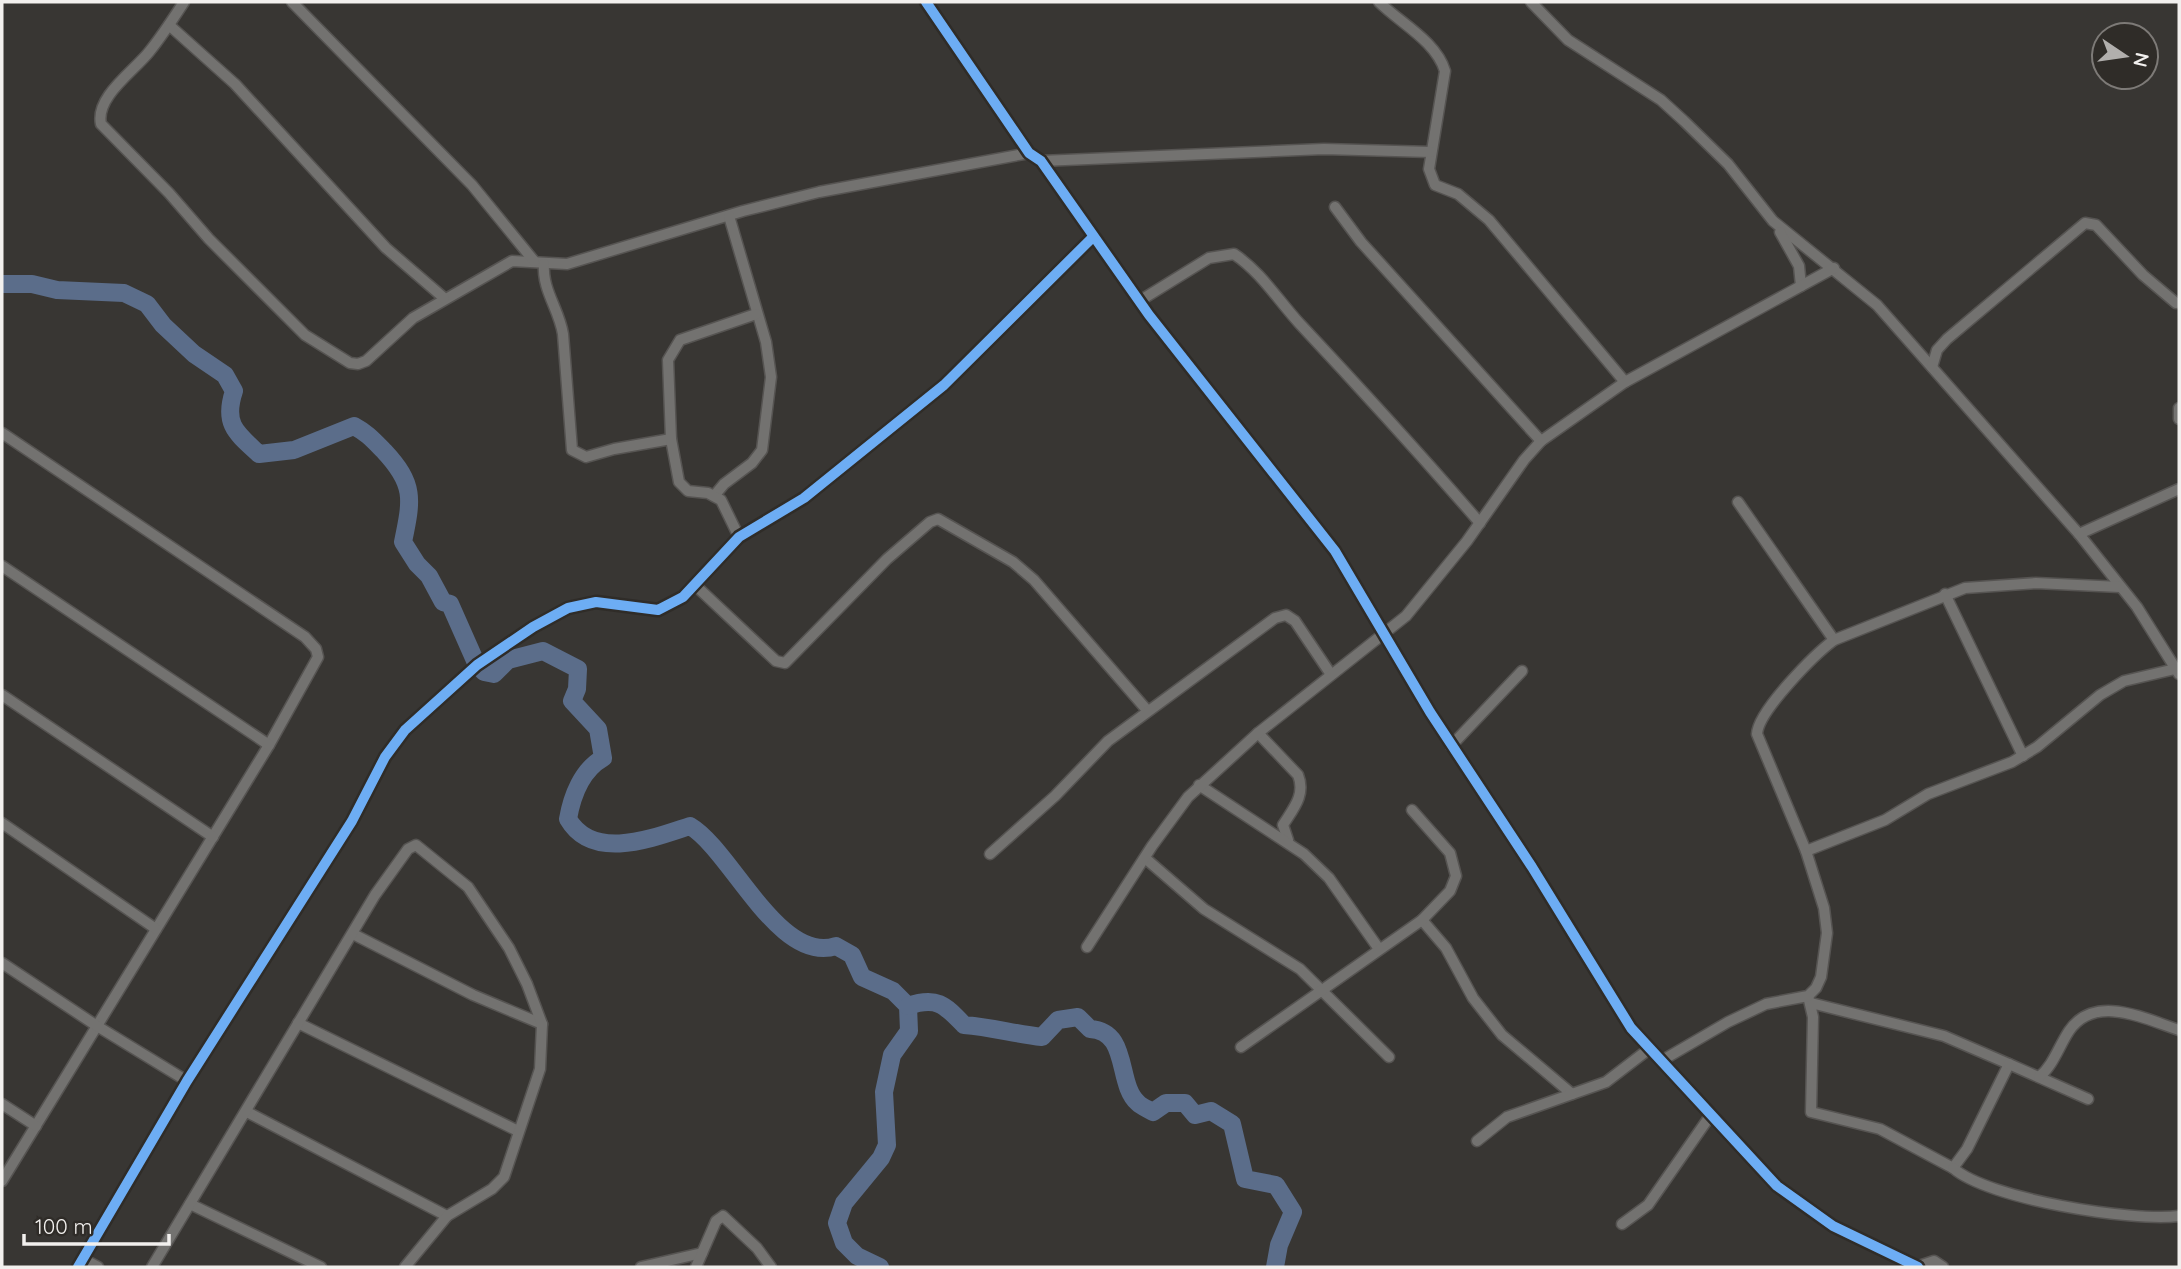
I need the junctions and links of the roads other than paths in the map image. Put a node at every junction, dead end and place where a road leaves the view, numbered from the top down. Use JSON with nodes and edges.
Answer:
{"nodes":[{"id":1,"x":184,"y":2,"type":"edge"},
{"id":2,"x":292,"y":2,"type":"edge"},
{"id":3,"x":926,"y":2,"type":"edge"},
{"id":4,"x":1379,"y":2,"type":"edge"},
{"id":5,"x":1531,"y":2,"type":"edge"},
{"id":6,"x":169,"y":25,"type":"junction"},
{"id":7,"x":1431,"y":152,"type":"junction"},
{"id":8,"x":1029,"y":153,"type":"junction"},
{"id":9,"x":1041,"y":160,"type":"junction"},
{"id":10,"x":1335,"y":206,"type":"dead end"},
{"id":11,"x":729,"y":216,"type":"junction"},
{"id":12,"x":1773,"y":221,"type":"junction"},
{"id":13,"x":1093,"y":237,"type":"junction"},
{"id":14,"x":539,"y":263,"type":"junction"},
{"id":15,"x":1834,"y":268,"type":"junction"},
{"id":16,"x":1801,"y":286,"type":"junction"},
{"id":17,"x":444,"y":298,"type":"junction"},
{"id":18,"x":1141,"y":300,"type":"junction"},
{"id":19,"x":2176,"y":303,"type":"dead end"},
{"id":20,"x":756,"y":314,"type":"junction"},
{"id":21,"x":1932,"y":367,"type":"junction"},
{"id":22,"x":1625,"y":382,"type":"junction"},
{"id":23,"x":2179,"y":408,"type":"edge"},
{"id":24,"x":2179,"y":419,"type":"edge"},
{"id":25,"x":2,"y":433,"type":"edge"},
{"id":26,"x":671,"y":439,"type":"junction"},
{"id":27,"x":1541,"y":441,"type":"junction"},
{"id":28,"x":2179,"y":489,"type":"edge"},
{"id":29,"x":714,"y":496,"type":"junction"},
{"id":30,"x":1738,"y":502,"type":"dead end"},
{"id":31,"x":1480,"y":523,"type":"junction"},
{"id":32,"x":2078,"y":534,"type":"junction"},
{"id":33,"x":739,"y":537,"type":"junction"},
{"id":34,"x":2,"y":566,"type":"edge"},
{"id":35,"x":695,"y":585,"type":"junction"},
{"id":36,"x":2120,"y":587,"type":"junction"},
{"id":37,"x":1945,"y":594,"type":"junction"},
{"id":38,"x":1382,"y":632,"type":"junction"},
{"id":39,"x":1834,"y":640,"type":"junction"},
{"id":40,"x":1522,"y":671,"type":"dead end"},
{"id":41,"x":2177,"y":672,"type":"edge"},
{"id":42,"x":1330,"y":673,"type":"junction"},
{"id":43,"x":2,"y":695,"type":"edge"},
{"id":44,"x":1146,"y":709,"type":"junction"},
{"id":45,"x":1258,"y":733,"type":"junction"},
{"id":46,"x":269,"y":745,"type":"junction"},
{"id":47,"x":1451,"y":746,"type":"junction"},
{"id":48,"x":2024,"y":756,"type":"junction"},
{"id":49,"x":1199,"y":785,"type":"junction"},
{"id":50,"x":1412,"y":810,"type":"dead end"},
{"id":51,"x":2,"y":823,"type":"edge"},
{"id":52,"x":213,"y":837,"type":"junction"},
{"id":53,"x":1291,"y":845,"type":"junction"},
{"id":54,"x":1806,"y":851,"type":"junction"},
{"id":55,"x":990,"y":854,"type":"dead end"},
{"id":56,"x":1145,"y":858,"type":"junction"},
{"id":57,"x":1422,"y":920,"type":"junction"},
{"id":58,"x":156,"y":929,"type":"junction"},
{"id":59,"x":353,"y":934,"type":"junction"},
{"id":60,"x":1087,"y":947,"type":"dead end"},
{"id":61,"x":1380,"y":949,"type":"junction"},
{"id":62,"x":2,"y":962,"type":"edge"},
{"id":63,"x":1322,"y":991,"type":"junction"},
{"id":64,"x":1809,"y":1000,"type":"junction"},
{"id":65,"x":298,"y":1023,"type":"junction"},
{"id":66,"x":542,"y":1024,"type":"junction"},
{"id":67,"x":97,"y":1026,"type":"junction"},
{"id":68,"x":2179,"y":1030,"type":"edge"},
{"id":69,"x":1241,"y":1047,"type":"dead end"},
{"id":70,"x":1649,"y":1049,"type":"junction"},
{"id":71,"x":1389,"y":1057,"type":"dead end"},
{"id":72,"x":1661,"y":1062,"type":"junction"},
{"id":73,"x":2009,"y":1064,"type":"junction"},
{"id":74,"x":2039,"y":1077,"type":"junction"},
{"id":75,"x":187,"y":1081,"type":"junction"},
{"id":76,"x":1572,"y":1094,"type":"junction"},
{"id":77,"x":2088,"y":1100,"type":"dead end"},
{"id":78,"x":2,"y":1104,"type":"edge"},
{"id":79,"x":247,"y":1112,"type":"junction"},
{"id":80,"x":1710,"y":1116,"type":"junction"},
{"id":81,"x":36,"y":1126,"type":"junction"},
{"id":82,"x":518,"y":1131,"type":"junction"},
{"id":83,"x":1476,"y":1141,"type":"dead end"},
{"id":84,"x":1953,"y":1168,"type":"junction"},
{"id":85,"x":2,"y":1181,"type":"edge"},
{"id":86,"x":190,"y":1204,"type":"junction"},
{"id":87,"x":447,"y":1216,"type":"junction"},
{"id":88,"x":2179,"y":1216,"type":"edge"},
{"id":89,"x":1622,"y":1224,"type":"dead end"},
{"id":90,"x":702,"y":1253,"type":"junction"},
{"id":91,"x":80,"y":1263,"type":"edge"},
{"id":92,"x":98,"y":1267,"type":"edge"},
{"id":93,"x":152,"y":1267,"type":"edge"},
{"id":94,"x":321,"y":1267,"type":"edge"},
{"id":95,"x":405,"y":1267,"type":"edge"},
{"id":96,"x":641,"y":1267,"type":"edge"},
{"id":97,"x":696,"y":1267,"type":"edge"},
{"id":98,"x":771,"y":1267,"type":"edge"},
{"id":99,"x":1917,"y":1267,"type":"edge"},
{"id":100,"x":1944,"y":1267,"type":"edge"}],
"edges":[{"from":1,"to":6,"type":"street"},
{"from":2,"to":14,"type":"street"},
{"from":3,"to":8,"type":"street"},
{"from":4,"to":7,"type":"street"},
{"from":5,"to":12,"type":"street"},
{"from":6,"to":17,"type":"street"},
{"from":6,"to":17,"type":"street"},
{"from":7,"to":9,"type":"street"},
{"from":7,"to":22,"type":"street"},
{"from":8,"to":9,"type":"street"},
{"from":8,"to":11,"type":"street"},
{"from":9,"to":13,"type":"street"},
{"from":10,"to":27,"type":"street"},
{"from":11,"to":14,"type":"street"},
{"from":11,"to":20,"type":"street"},
{"from":12,"to":15,"type":"street"},
{"from":12,"to":16,"type":"street"},
{"from":13,"to":18,"type":"street"},
{"from":13,"to":33,"type":"street"},
{"from":14,"to":17,"type":"street"},
{"from":14,"to":26,"type":"street"},
{"from":15,"to":16,"type":"street"},
{"from":15,"to":21,"type":"street"},
{"from":16,"to":22,"type":"street"},
{"from":18,"to":31,"type":"street"},
{"from":18,"to":38,"type":"street"},
{"from":19,"to":21,"type":"street"},
{"from":20,"to":26,"type":"street"},
{"from":20,"to":29,"type":"street"},
{"from":21,"to":32,"type":"street"},
{"from":22,"to":27,"type":"street"},
{"from":23,"to":24,"type":"street"},
{"from":25,"to":46,"type":"street"},
{"from":26,"to":29,"type":"street"},
{"from":27,"to":31,"type":"street"},
{"from":28,"to":32,"type":"street"},
{"from":29,"to":33,"type":"street"},
{"from":30,"to":39,"type":"street"},
{"from":31,"to":38,"type":"street"},
{"from":32,"to":36,"type":"street"},
{"from":33,"to":35,"type":"street"},
{"from":34,"to":46,"type":"street"},
{"from":35,"to":44,"type":"street"},
{"from":35,"to":75,"type":"street"},
{"from":36,"to":37,"type":"street"},
{"from":36,"to":41,"type":"street"},
{"from":37,"to":39,"type":"street"},
{"from":37,"to":48,"type":"street"},
{"from":38,"to":42,"type":"street"},
{"from":38,"to":47,"type":"street"},
{"from":39,"to":54,"type":"street"},
{"from":40,"to":47,"type":"street"},
{"from":41,"to":48,"type":"street"},
{"from":42,"to":44,"type":"street"},
{"from":42,"to":45,"type":"street"},
{"from":43,"to":52,"type":"street"},
{"from":44,"to":55,"type":"street"},
{"from":45,"to":49,"type":"street"},
{"from":45,"to":53,"type":"street"},
{"from":46,"to":52,"type":"street"},
{"from":47,"to":70,"type":"street"},
{"from":48,"to":54,"type":"street"},
{"from":49,"to":53,"type":"street"},
{"from":49,"to":56,"type":"street"},
{"from":50,"to":57,"type":"street"},
{"from":51,"to":58,"type":"street"},
{"from":52,"to":58,"type":"street"},
{"from":53,"to":61,"type":"street"},
{"from":54,"to":64,"type":"street"},
{"from":56,"to":60,"type":"street"},
{"from":56,"to":63,"type":"street"},
{"from":57,"to":61,"type":"street"},
{"from":57,"to":76,"type":"street"},
{"from":58,"to":67,"type":"street"},
{"from":59,"to":65,"type":"street"},
{"from":59,"to":66,"type":"street"},
{"from":59,"to":66,"type":"street"},
{"from":61,"to":63,"type":"street"},
{"from":62,"to":67,"type":"street"},
{"from":63,"to":69,"type":"street"},
{"from":63,"to":71,"type":"street"},
{"from":64,"to":72,"type":"street"},
{"from":64,"to":73,"type":"street"},
{"from":64,"to":84,"type":"street"},
{"from":65,"to":79,"type":"street"},
{"from":65,"to":82,"type":"street"},
{"from":66,"to":82,"type":"street"},
{"from":67,"to":75,"type":"street"},
{"from":67,"to":81,"type":"street"},
{"from":68,"to":74,"type":"street"},
{"from":70,"to":72,"type":"street"},
{"from":70,"to":76,"type":"street"},
{"from":72,"to":80,"type":"street"},
{"from":73,"to":74,"type":"street"},
{"from":73,"to":84,"type":"street"},
{"from":74,"to":77,"type":"street"},
{"from":75,"to":91,"type":"street"},
{"from":76,"to":83,"type":"street"},
{"from":78,"to":81,"type":"street"},
{"from":79,"to":86,"type":"street"},
{"from":79,"to":87,"type":"street"},
{"from":80,"to":89,"type":"street"},
{"from":80,"to":99,"type":"street"},
{"from":81,"to":85,"type":"street"},
{"from":82,"to":87,"type":"street"},
{"from":84,"to":88,"type":"street"},
{"from":86,"to":93,"type":"street"},
{"from":86,"to":94,"type":"street"},
{"from":87,"to":95,"type":"street"},
{"from":90,"to":96,"type":"street"},
{"from":90,"to":97,"type":"street"},
{"from":90,"to":98,"type":"street"},
{"from":91,"to":92,"type":"street"},
{"from":99,"to":100,"type":"street"}]}
